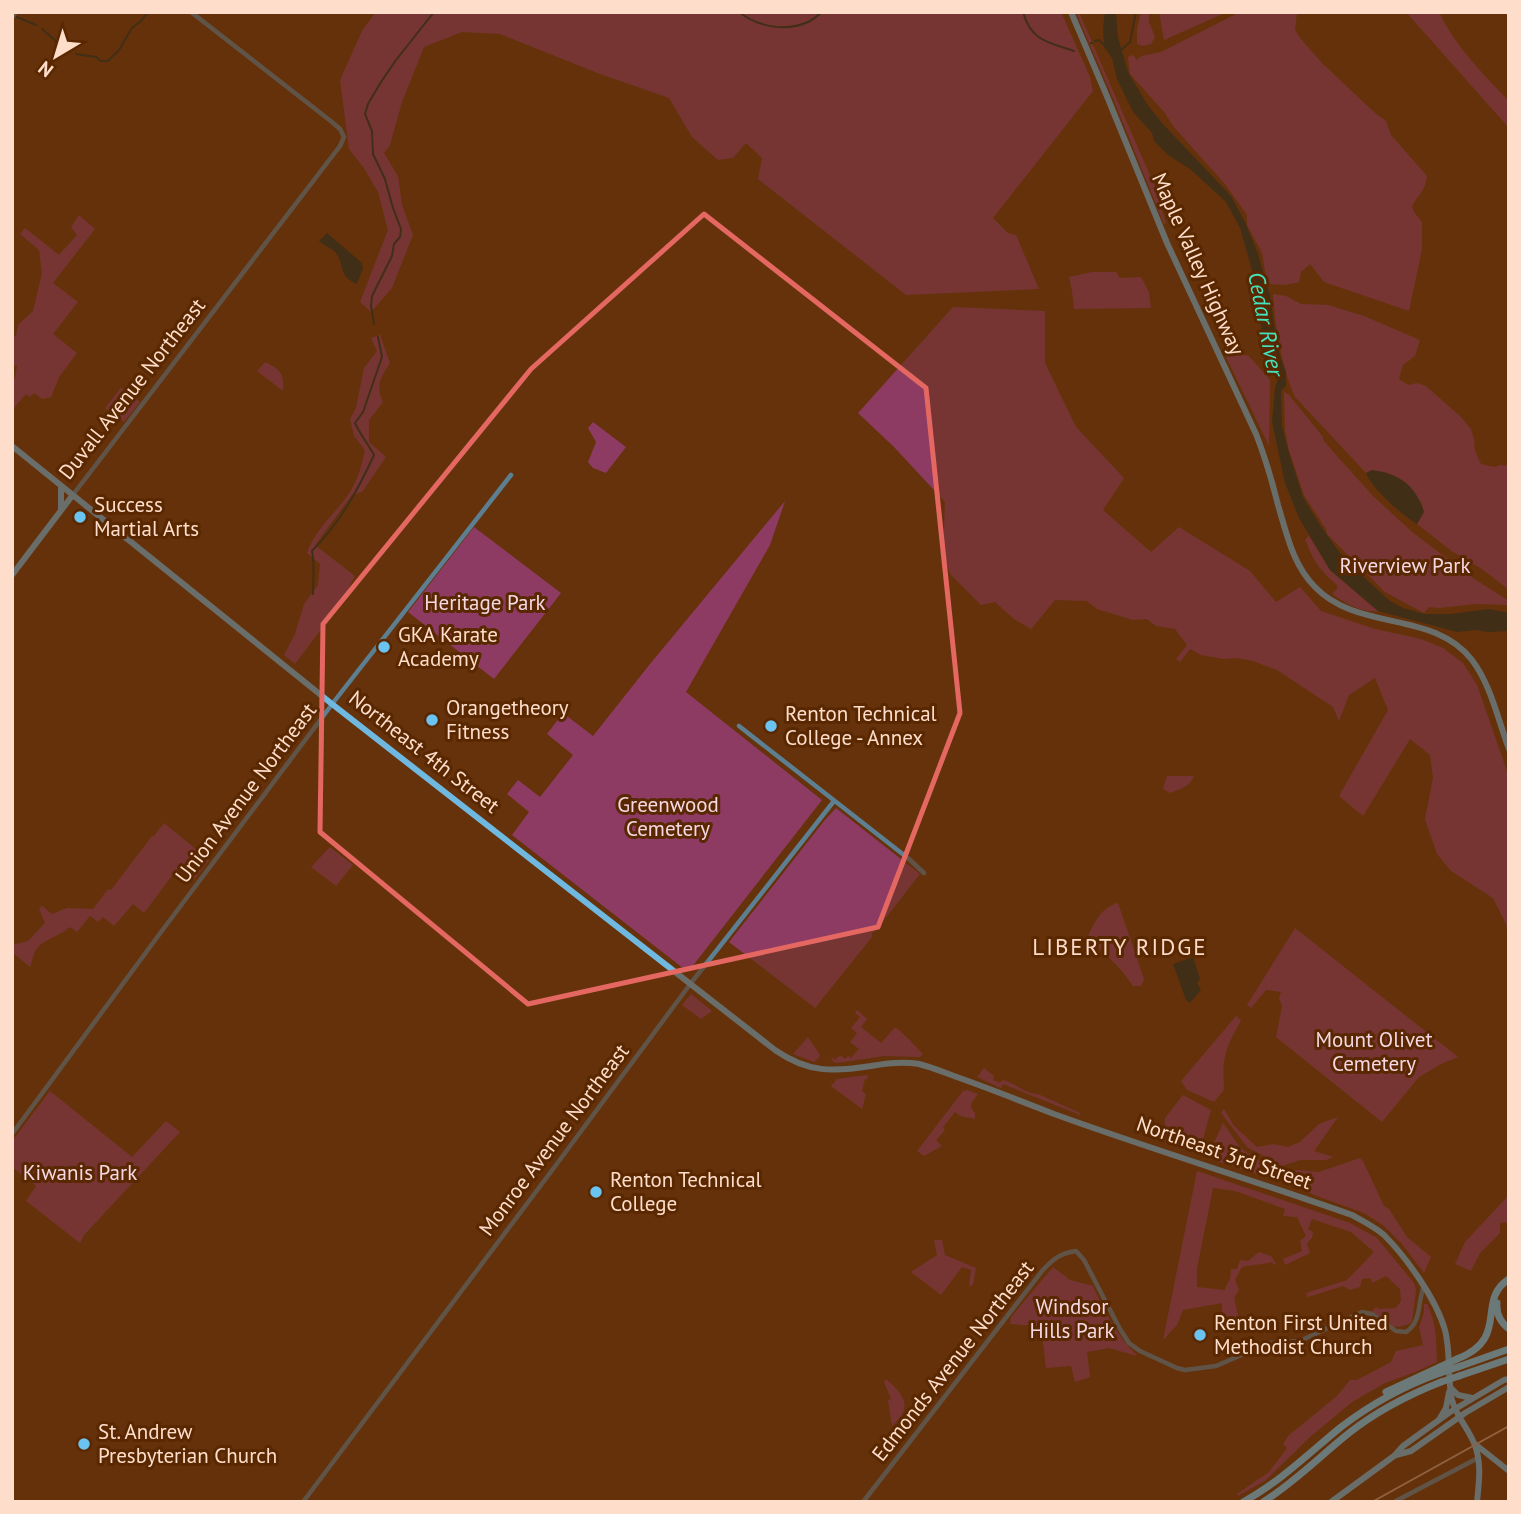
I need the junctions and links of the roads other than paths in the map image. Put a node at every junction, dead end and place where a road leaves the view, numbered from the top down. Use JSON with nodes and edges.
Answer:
{"nodes":[{"id":1,"x":16,"y":12,"type":"edge"},
{"id":2,"x":191,"y":12,"type":"edge"},
{"id":3,"x":1071,"y":12,"type":"edge"},
{"id":4,"x":12,"y":18,"type":"edge"},
{"id":5,"x":12,"y":446,"type":"edge"},
{"id":6,"x":511,"y":475,"type":"dead end"},
{"id":7,"x":61,"y":486,"type":"junction"},
{"id":8,"x":72,"y":496,"type":"junction"},
{"id":9,"x":82,"y":503,"type":"junction"},
{"id":10,"x":61,"y":511,"type":"junction"},
{"id":11,"x":12,"y":575,"type":"edge"},
{"id":12,"x":332,"y":704,"type":"junction"},
{"id":13,"x":739,"y":726,"type":"dead end"},
{"id":14,"x":1509,"y":749,"type":"edge"},
{"id":15,"x":834,"y":801,"type":"junction"},
{"id":16,"x":924,"y":873,"type":"dead end"},
{"id":17,"x":691,"y":983,"type":"junction"},
{"id":18,"x":824,"y":1070,"type":"joint"},
{"id":19,"x":12,"y":1134,"type":"edge"},
{"id":20,"x":1509,"y":1281,"type":"edge"},
{"id":21,"x":1424,"y":1285,"type":"junction"},
{"id":22,"x":1509,"y":1329,"type":"edge"},
{"id":23,"x":1509,"y":1349,"type":"edge"},
{"id":24,"x":1509,"y":1359,"type":"edge"},
{"id":25,"x":1458,"y":1363,"type":"junction"},
{"id":26,"x":1509,"y":1379,"type":"edge"},
{"id":27,"x":1450,"y":1386,"type":"junction"},
{"id":28,"x":1509,"y":1387,"type":"edge"},
{"id":29,"x":1472,"y":1398,"type":"junction"},
{"id":30,"x":1476,"y":1406,"type":"junction"},
{"id":31,"x":1455,"y":1408,"type":"junction"},
{"id":32,"x":1460,"y":1416,"type":"junction"},
{"id":33,"x":1437,"y":1421,"type":"junction"},
{"id":34,"x":1447,"y":1424,"type":"junction"},
{"id":35,"x":1466,"y":1429,"type":"junction"},
{"id":36,"x":1475,"y":1444,"type":"junction"},
{"id":37,"x":1394,"y":1456,"type":"junction"},
{"id":38,"x":1478,"y":1458,"type":"junction"},
{"id":39,"x":1509,"y":1471,"type":"edge"},
{"id":40,"x":303,"y":1502,"type":"edge"},
{"id":41,"x":863,"y":1502,"type":"edge"},
{"id":42,"x":1243,"y":1502,"type":"edge"},
{"id":43,"x":1264,"y":1502,"type":"edge"},
{"id":44,"x":1331,"y":1502,"type":"edge"},
{"id":45,"x":1394,"y":1502,"type":"edge"},
{"id":46,"x":1476,"y":1502,"type":"edge"}],
"edges":[{"from":1,"to":4,"type":"street"},
{"from":2,"to":8,"type":"street","name":"Duvall Avenue Northeast"},
{"from":3,"to":14,"type":"main road","name":"Maple Valley Highway"},
{"from":5,"to":7,"type":"main road","name":"Northeast 4th Street"},
{"from":6,"to":12,"type":"street","name":"Union Avenue Northeast"},
{"from":7,"to":8,"type":"main road","name":"Northeast 4th Street"},
{"from":7,"to":10,"type":"main road"},
{"from":8,"to":9,"type":"main road","name":"Northeast 4th Street"},
{"from":8,"to":10,"type":"main road","name":"Duvall Avenue Northeast"},
{"from":9,"to":10,"type":"main road"},
{"from":9,"to":12,"type":"main road","name":"Northeast 4th Street"},
{"from":10,"to":11,"type":"main road","name":"Duvall Avenue Northeast"},
{"from":12,"to":17,"type":"main road","name":"Northeast 4th Street"},
{"from":12,"to":19,"type":"street","name":"Union Avenue Northeast"},
{"from":13,"to":15,"type":"street"},
{"from":15,"to":16,"type":"street"},
{"from":15,"to":17,"type":"street","name":"Monroe Avenue Northeast"},
{"from":17,"to":18,"type":"main road","name":"Northeast 4th Street"},
{"from":17,"to":40,"type":"street","name":"Monroe Avenue Northeast"},
{"from":18,"to":21,"type":"main road","name":"Northeast 3rd Street"},
{"from":20,"to":22,"type":"highway"},
{"from":20,"to":25,"type":"highway"},
{"from":21,"to":27,"type":"main road","name":"Northeast 3rd Street"},
{"from":21,"to":41,"type":"street","name":"Edmonds Avenue Northeast"},
{"from":23,"to":25,"type":"highway"},
{"from":24,"to":43,"type":"highway","bridge":true},
{"from":25,"to":42,"type":"highway","bridge":true},
{"from":26,"to":29,"type":"main road"},
{"from":27,"to":29,"type":"main road"},
{"from":27,"to":31,"type":"main road","name":"Northeast 3rd Street"},
{"from":27,"to":33,"type":"main road"},
{"from":28,"to":30,"type":"main road"},
{"from":29,"to":31,"type":"main road"},
{"from":30,"to":32,"type":"main road"},
{"from":30,"to":35,"type":"main road"},
{"from":31,"to":32,"type":"main road","name":"Northeast 3rd Street"},
{"from":31,"to":33,"type":"main road"},
{"from":32,"to":34,"type":"main road"},
{"from":32,"to":35,"type":"main road","name":"Northeast 3rd Street"},
{"from":33,"to":37,"type":"main road"},
{"from":34,"to":35,"type":"main road"},
{"from":34,"to":37,"type":"main road"},
{"from":35,"to":36,"type":"main road","name":"Northeast 3rd Street"},
{"from":36,"to":38,"type":"main road"},
{"from":36,"to":39,"type":"main road"},
{"from":37,"to":44,"type":"main road"},
{"from":38,"to":45,"type":"street"},
{"from":38,"to":46,"type":"main road"}]}
